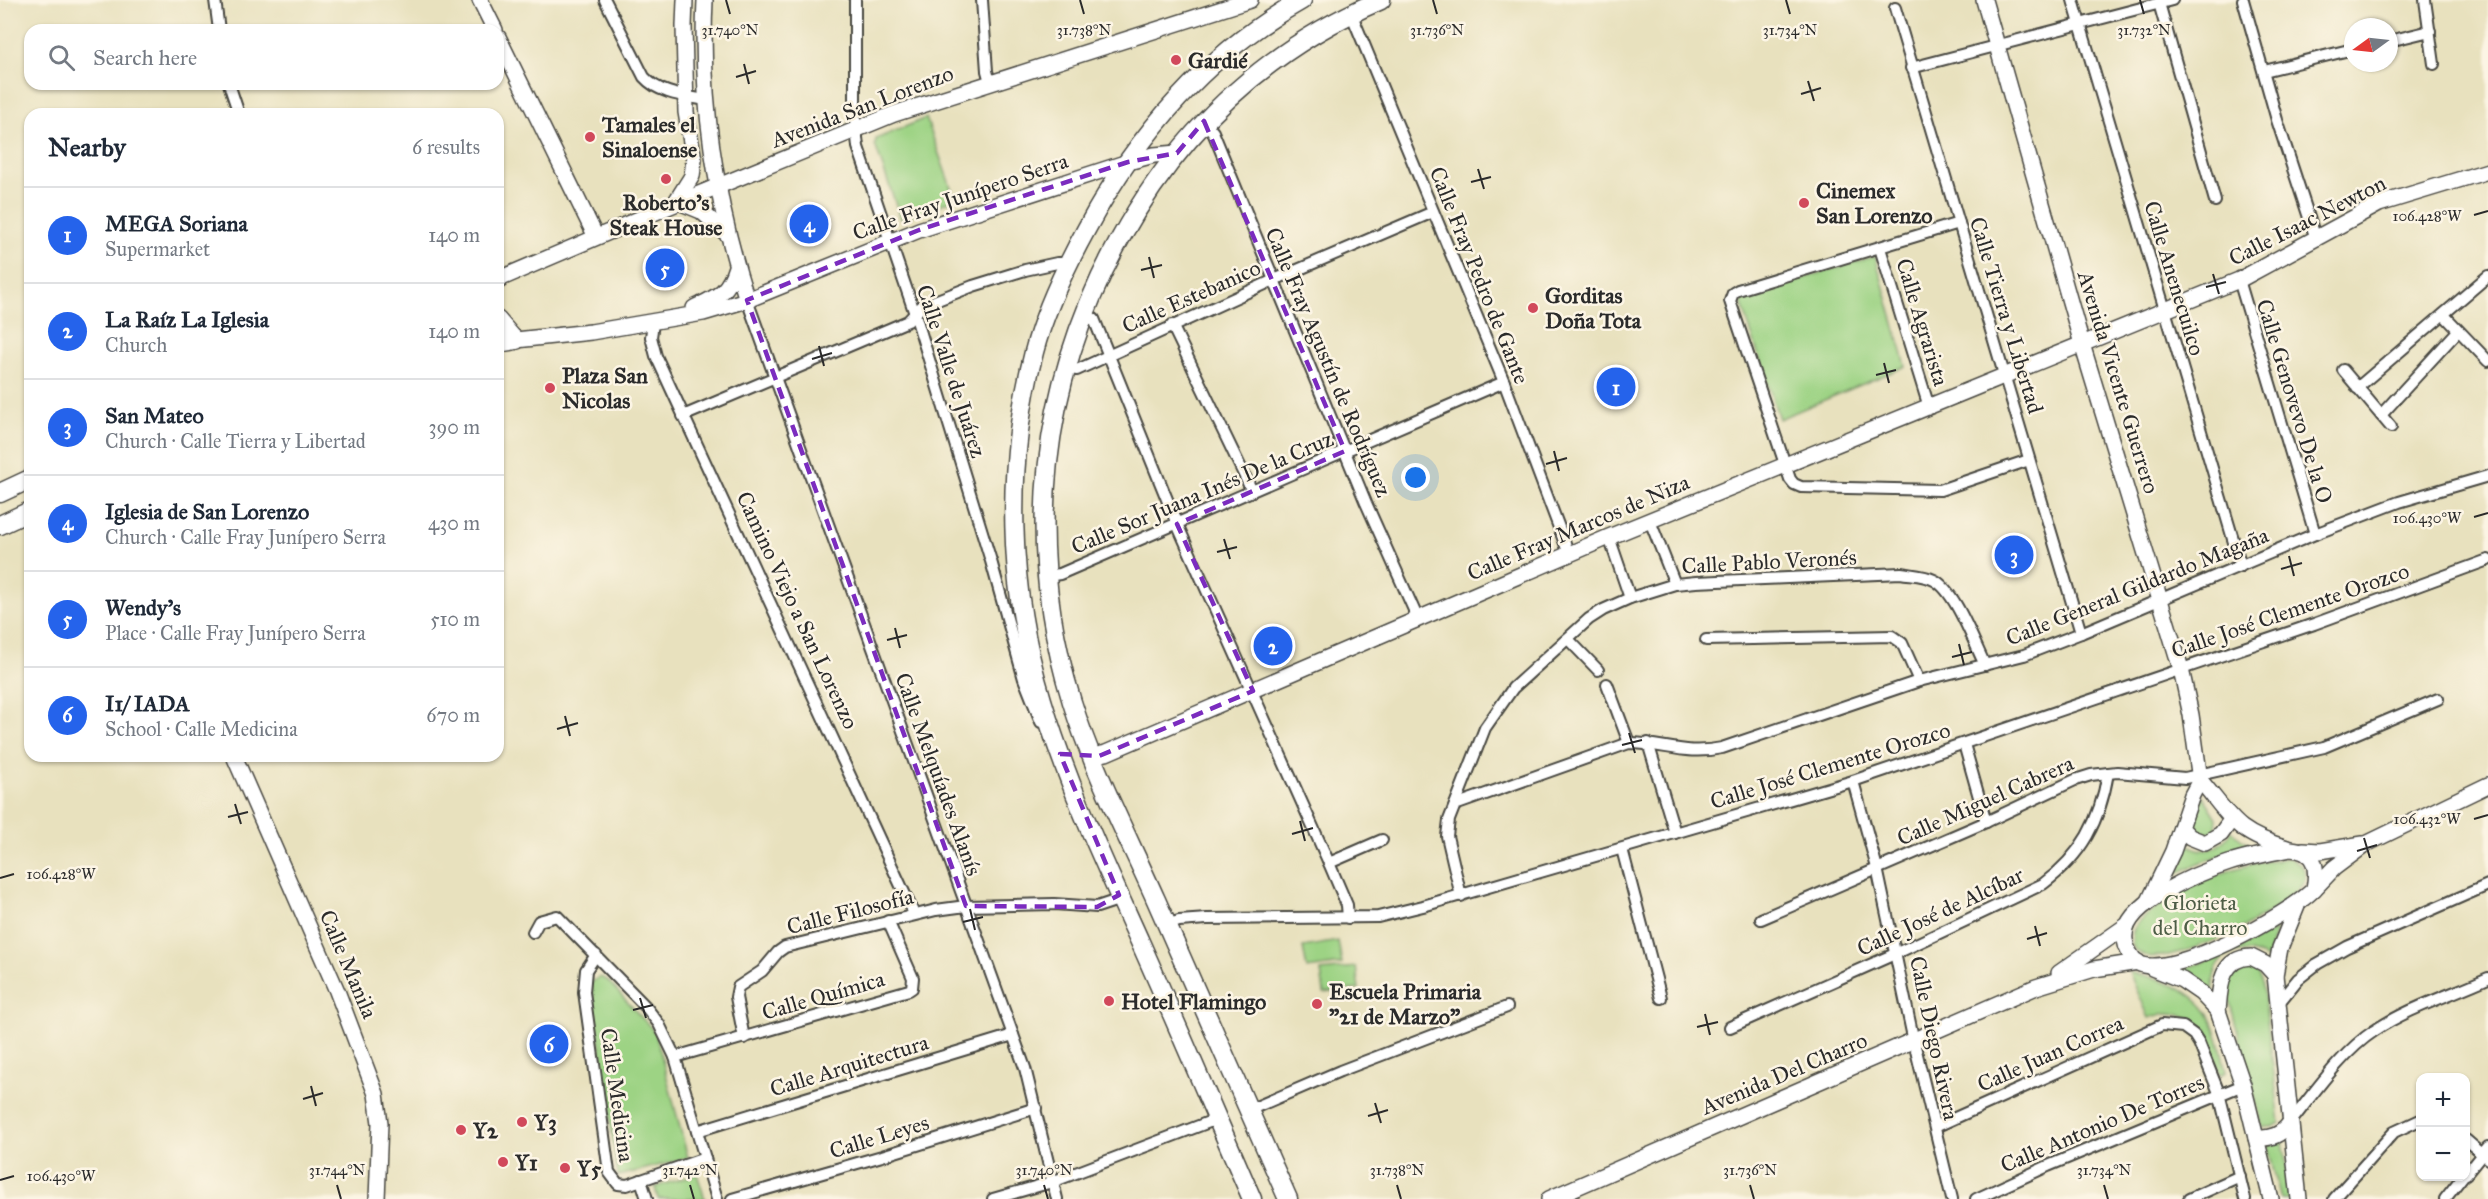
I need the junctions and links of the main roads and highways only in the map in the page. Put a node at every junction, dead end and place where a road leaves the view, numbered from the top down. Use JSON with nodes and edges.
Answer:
{"nodes":[{"id":1,"x":1302,"y":0,"type":"edge"},
{"id":2,"x":1381,"y":0,"type":"edge"},
{"id":3,"x":24,"y":482,"type":"edge"},
{"id":4,"x":0,"y":493,"type":"edge"},
{"id":5,"x":24,"y":514,"type":"edge"},
{"id":6,"x":0,"y":525,"type":"edge"},
{"id":7,"x":1056,"y":745,"type":"junction"},
{"id":8,"x":1093,"y":756,"type":"junction"},
{"id":9,"x":1109,"y":794,"type":"junction"},
{"id":10,"x":1076,"y":797,"type":"junction"},
{"id":11,"x":1252,"y":1199,"type":"edge"},
{"id":12,"x":1288,"y":1199,"type":"edge"}],
"edges":[{"from":1,"to":7,"type":"main road"},
{"from":2,"to":8,"type":"main road"},
{"from":3,"to":4,"type":"main road"},
{"from":5,"to":6,"type":"main road"},
{"from":7,"to":8,"type":"main road"},
{"from":7,"to":10,"type":"main road"},
{"from":8,"to":9,"type":"main road"},
{"from":9,"to":10,"type":"main road"},
{"from":9,"to":12,"type":"main road"},
{"from":10,"to":11,"type":"main road"}]}
